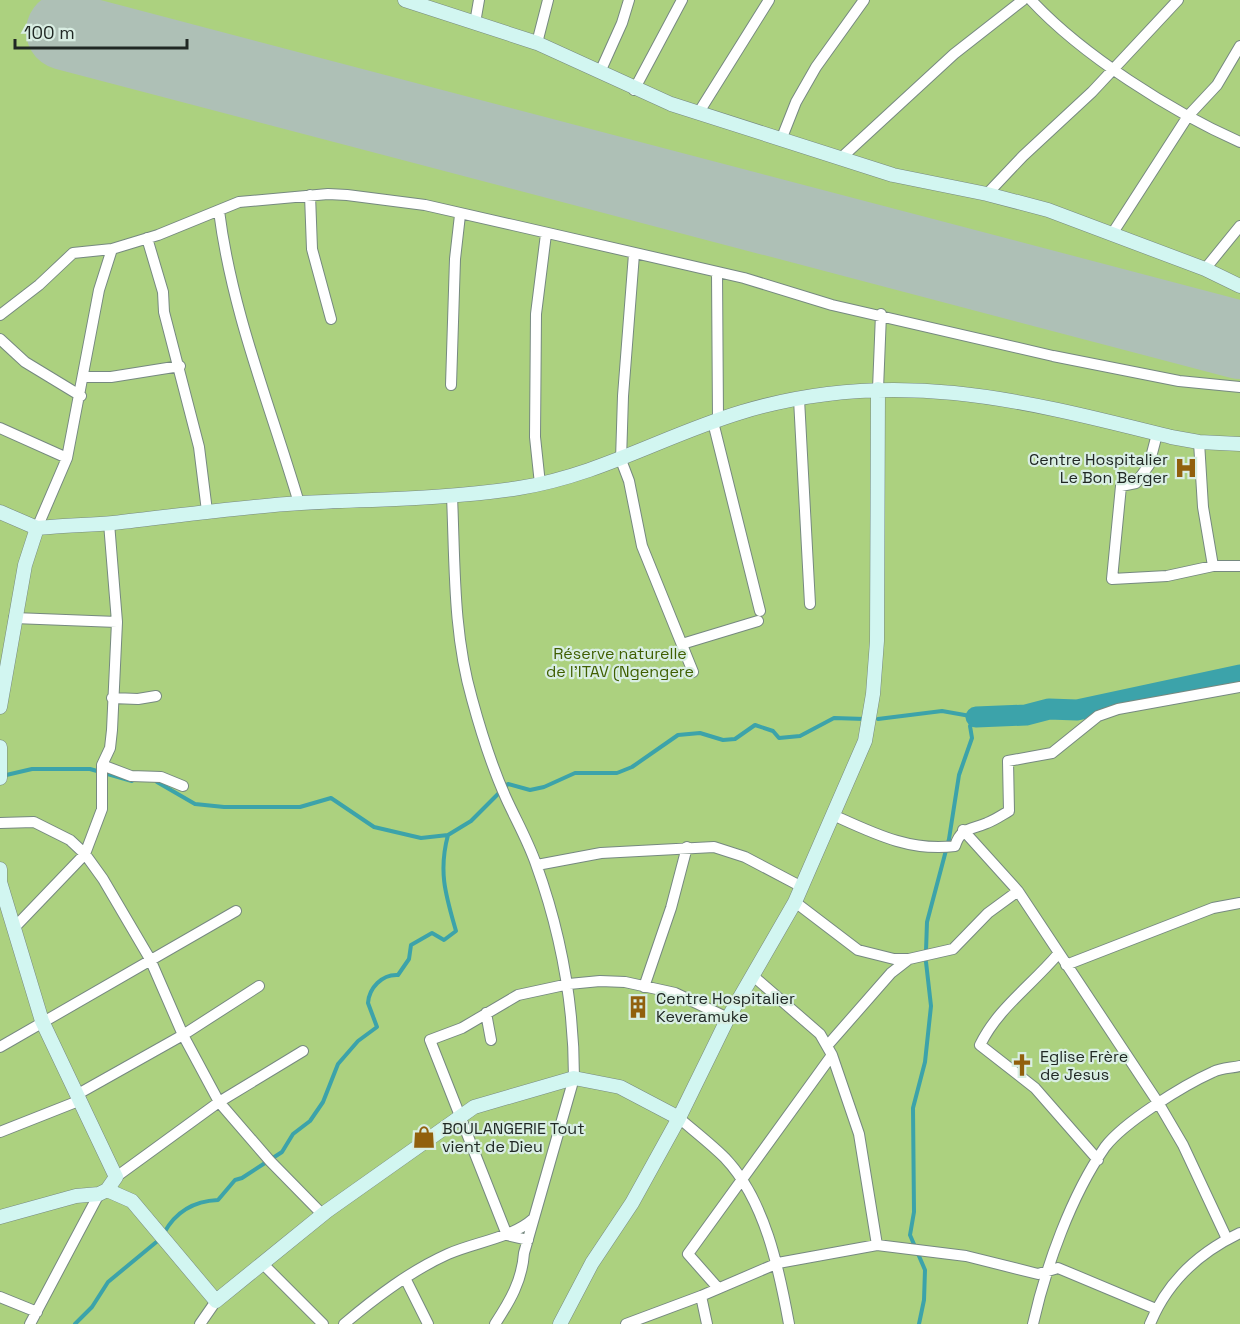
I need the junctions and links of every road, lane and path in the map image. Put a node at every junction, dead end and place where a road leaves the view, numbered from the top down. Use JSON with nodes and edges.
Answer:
{"nodes":[{"id":1,"x":405,"y":0,"type":"edge"},
{"id":2,"x":479,"y":0,"type":"edge"},
{"id":3,"x":548,"y":0,"type":"edge"},
{"id":4,"x":629,"y":0,"type":"edge"},
{"id":5,"x":682,"y":0,"type":"edge"},
{"id":6,"x":769,"y":0,"type":"edge"},
{"id":7,"x":864,"y":0,"type":"edge"},
{"id":8,"x":1023,"y":0,"type":"edge"},
{"id":9,"x":1032,"y":0,"type":"edge"},
{"id":10,"x":1178,"y":0,"type":"edge"},
{"id":11,"x":424,"y":3,"type":"edge"},
{"id":12,"x":475,"y":23,"type":"junction"},
{"id":13,"x":537,"y":43,"type":"junction"},
{"id":14,"x":1240,"y":46,"type":"edge"},
{"id":15,"x":1113,"y":68,"type":"junction"},
{"id":16,"x":600,"y":72,"type":"junction"},
{"id":17,"x":634,"y":90,"type":"junction"},
{"id":18,"x":699,"y":112,"type":"junction"},
{"id":19,"x":1188,"y":116,"type":"junction"},
{"id":20,"x":781,"y":140,"type":"junction"},
{"id":21,"x":1240,"y":142,"type":"edge"},
{"id":22,"x":840,"y":158,"type":"junction"},
{"id":23,"x":987,"y":194,"type":"junction"},
{"id":24,"x":310,"y":195,"type":"junction"},
{"id":25,"x":219,"y":210,"type":"junction"},
{"id":26,"x":460,"y":215,"type":"junction"},
{"id":27,"x":1240,"y":226,"type":"edge"},
{"id":28,"x":546,"y":234,"type":"junction"},
{"id":29,"x":1112,"y":234,"type":"junction"},
{"id":30,"x":147,"y":238,"type":"junction"},
{"id":31,"x":112,"y":249,"type":"junction"},
{"id":32,"x":634,"y":254,"type":"junction"},
{"id":33,"x":1205,"y":269,"type":"junction"},
{"id":34,"x":717,"y":272,"type":"junction"},
{"id":35,"x":1240,"y":286,"type":"edge"},
{"id":36,"x":881,"y":314,"type":"junction"},
{"id":37,"x":0,"y":315,"type":"edge"},
{"id":38,"x":331,"y":319,"type":"dead end"},
{"id":39,"x":0,"y":339,"type":"edge"},
{"id":40,"x":180,"y":366,"type":"junction"},
{"id":41,"x":84,"y":377,"type":"junction"},
{"id":42,"x":452,"y":385,"type":"dead end"},
{"id":43,"x":1240,"y":387,"type":"edge"},
{"id":44,"x":878,"y":389,"type":"junction"},
{"id":45,"x":81,"y":396,"type":"junction"},
{"id":46,"x":799,"y":399,"type":"junction"},
{"id":47,"x":716,"y":421,"type":"junction"},
{"id":48,"x":0,"y":428,"type":"edge"},
{"id":49,"x":1158,"y":434,"type":"junction"},
{"id":50,"x":1199,"y":442,"type":"junction"},
{"id":51,"x":1240,"y":444,"type":"edge"},
{"id":52,"x":67,"y":458,"type":"junction"},
{"id":53,"x":621,"y":460,"type":"junction"},
{"id":54,"x":540,"y":484,"type":"junction"},
{"id":55,"x":452,"y":496,"type":"junction"},
{"id":56,"x":299,"y":503,"type":"junction"},
{"id":57,"x":207,"y":511,"type":"junction"},
{"id":58,"x":0,"y":512,"type":"edge"},
{"id":59,"x":109,"y":523,"type":"junction"},
{"id":60,"x":37,"y":528,"type":"junction"},
{"id":61,"x":1213,"y":566,"type":"junction"},
{"id":62,"x":1240,"y":566,"type":"edge"},
{"id":63,"x":810,"y":604,"type":"dead end"},
{"id":64,"x":14,"y":618,"type":"junction"},
{"id":65,"x":117,"y":621,"type":"junction"},
{"id":66,"x":682,"y":644,"type":"junction"},
{"id":67,"x":693,"y":672,"type":"dead end"},
{"id":68,"x":2,"y":677,"type":"edge"},
{"id":69,"x":1240,"y":687,"type":"edge"},
{"id":70,"x":156,"y":696,"type":"dead end"},
{"id":71,"x":112,"y":698,"type":"junction"},
{"id":72,"x":0,"y":707,"type":"edge"},
{"id":73,"x":0,"y":747,"type":"edge"},
{"id":74,"x":102,"y":771,"type":"junction"},
{"id":75,"x":0,"y":778,"type":"edge"},
{"id":76,"x":183,"y":786,"type":"dead end"},
{"id":77,"x":833,"y":815,"type":"junction"},
{"id":78,"x":0,"y":823,"type":"edge"},
{"id":79,"x":963,"y":830,"type":"junction"},
{"id":80,"x":687,"y":847,"type":"junction"},
{"id":81,"x":85,"y":854,"type":"junction"},
{"id":82,"x":537,"y":865,"type":"junction"},
{"id":83,"x":0,"y":869,"type":"edge"},
{"id":84,"x":801,"y":887,"type":"junction"},
{"id":85,"x":2,"y":890,"type":"edge"},
{"id":86,"x":1018,"y":891,"type":"junction"},
{"id":87,"x":795,"y":902,"type":"junction"},
{"id":88,"x":1240,"y":903,"type":"edge"},
{"id":89,"x":236,"y":911,"type":"dead end"},
{"id":90,"x":14,"y":928,"type":"junction"},
{"id":91,"x":1058,"y":954,"type":"junction"},
{"id":92,"x":150,"y":958,"type":"junction"},
{"id":93,"x":909,"y":959,"type":"junction"},
{"id":94,"x":1065,"y":964,"type":"junction"},
{"id":95,"x":752,"y":975,"type":"junction"},
{"id":96,"x":569,"y":984,"type":"junction"},
{"id":97,"x":259,"y":986,"type":"dead end"},
{"id":98,"x":644,"y":987,"type":"junction"},
{"id":99,"x":486,"y":1013,"type":"junction"},
{"id":100,"x":728,"y":1018,"type":"junction"},
{"id":101,"x":42,"y":1021,"type":"junction"},
{"id":102,"x":183,"y":1035,"type":"junction"},
{"id":103,"x":491,"y":1040,"type":"dead end"},
{"id":104,"x":0,"y":1047,"type":"edge"},
{"id":105,"x":303,"y":1051,"type":"dead end"},
{"id":106,"x":830,"y":1051,"type":"junction"},
{"id":107,"x":1240,"y":1066,"type":"edge"},
{"id":108,"x":574,"y":1078,"type":"junction"},
{"id":109,"x":80,"y":1097,"type":"junction"},
{"id":110,"x":219,"y":1102,"type":"junction"},
{"id":111,"x":1159,"y":1104,"type":"junction"},
{"id":112,"x":460,"y":1117,"type":"junction"},
{"id":113,"x":680,"y":1118,"type":"junction"},
{"id":114,"x":0,"y":1132,"type":"edge"},
{"id":115,"x":1098,"y":1160,"type":"junction"},
{"id":116,"x":117,"y":1177,"type":"junction"},
{"id":117,"x":740,"y":1179,"type":"junction"},
{"id":118,"x":103,"y":1192,"type":"junction"},
{"id":119,"x":132,"y":1201,"type":"junction"},
{"id":120,"x":323,"y":1215,"type":"junction"},
{"id":121,"x":0,"y":1217,"type":"edge"},
{"id":122,"x":534,"y":1218,"type":"junction"},
{"id":123,"x":1240,"y":1233,"type":"edge"},
{"id":124,"x":507,"y":1235,"type":"junction"},
{"id":125,"x":1227,"y":1239,"type":"junction"},
{"id":126,"x":528,"y":1240,"type":"junction"},
{"id":127,"x":877,"y":1245,"type":"junction"},
{"id":128,"x":778,"y":1263,"type":"junction"},
{"id":129,"x":263,"y":1264,"type":"junction"},
{"id":130,"x":1047,"y":1271,"type":"junction"},
{"id":131,"x":405,"y":1278,"type":"junction"},
{"id":132,"x":718,"y":1288,"type":"junction"},
{"id":133,"x":701,"y":1296,"type":"junction"},
{"id":134,"x":0,"y":1297,"type":"edge"},
{"id":135,"x":216,"y":1301,"type":"junction"},
{"id":136,"x":1156,"y":1309,"type":"junction"},
{"id":137,"x":37,"y":1312,"type":"junction"},
{"id":138,"x":30,"y":1324,"type":"edge"},
{"id":139,"x":200,"y":1324,"type":"edge"},
{"id":140,"x":323,"y":1324,"type":"edge"},
{"id":141,"x":344,"y":1324,"type":"edge"},
{"id":142,"x":428,"y":1324,"type":"edge"},
{"id":143,"x":495,"y":1324,"type":"edge"},
{"id":144,"x":560,"y":1324,"type":"edge"},
{"id":145,"x":626,"y":1324,"type":"edge"},
{"id":146,"x":707,"y":1324,"type":"edge"},
{"id":147,"x":789,"y":1324,"type":"edge"},
{"id":148,"x":1033,"y":1324,"type":"edge"},
{"id":149,"x":1150,"y":1324,"type":"edge"}],
"edges":[{"from":1,"to":11,"type":"street"},
{"from":2,"to":12,"type":"street"},
{"from":3,"to":13,"type":"street"},
{"from":4,"to":16,"type":"street"},
{"from":5,"to":17,"type":"street"},
{"from":6,"to":18,"type":"street"},
{"from":7,"to":20,"type":"street"},
{"from":8,"to":22,"type":"street"},
{"from":9,"to":15,"type":"street"},
{"from":10,"to":15,"type":"street"},
{"from":11,"to":12,"type":"street"},
{"from":12,"to":13,"type":"street"},
{"from":13,"to":16,"type":"street"},
{"from":14,"to":19,"type":"street"},
{"from":15,"to":19,"type":"street"},
{"from":15,"to":23,"type":"street"},
{"from":16,"to":17,"type":"street"},
{"from":17,"to":18,"type":"street"},
{"from":18,"to":20,"type":"street"},
{"from":19,"to":21,"type":"street"},
{"from":19,"to":29,"type":"street"},
{"from":20,"to":22,"type":"street"},
{"from":22,"to":23,"type":"street"},
{"from":23,"to":29,"type":"street"},
{"from":24,"to":25,"type":"street"},
{"from":24,"to":26,"type":"street"},
{"from":24,"to":38,"type":"street"},
{"from":25,"to":30,"type":"street"},
{"from":25,"to":56,"type":"street"},
{"from":26,"to":28,"type":"street"},
{"from":26,"to":42,"type":"street"},
{"from":27,"to":33,"type":"street"},
{"from":28,"to":32,"type":"street"},
{"from":28,"to":54,"type":"street"},
{"from":29,"to":33,"type":"street"},
{"from":30,"to":31,"type":"street"},
{"from":30,"to":40,"type":"street"},
{"from":31,"to":37,"type":"street"},
{"from":31,"to":41,"type":"street"},
{"from":32,"to":34,"type":"street"},
{"from":32,"to":53,"type":"street"},
{"from":33,"to":35,"type":"street"},
{"from":34,"to":36,"type":"street"},
{"from":34,"to":47,"type":"street"},
{"from":36,"to":43,"type":"street"},
{"from":36,"to":44,"type":"street"},
{"from":39,"to":45,"type":"street"},
{"from":40,"to":41,"type":"street"},
{"from":40,"to":57,"type":"street"},
{"from":41,"to":45,"type":"street"},
{"from":44,"to":46,"type":"street"},
{"from":44,"to":49,"type":"street"},
{"from":44,"to":77,"type":"street"},
{"from":45,"to":52,"type":"street"},
{"from":46,"to":47,"type":"street"},
{"from":46,"to":63,"type":"street"},
{"from":47,"to":53,"type":"street"},
{"from":47,"to":66,"type":"street"},
{"from":48,"to":52,"type":"street"},
{"from":49,"to":50,"type":"street"},
{"from":49,"to":61,"type":"street"},
{"from":50,"to":51,"type":"street"},
{"from":50,"to":61,"type":"street"},
{"from":52,"to":60,"type":"street"},
{"from":53,"to":54,"type":"street"},
{"from":53,"to":66,"type":"street"},
{"from":54,"to":55,"type":"street"},
{"from":55,"to":56,"type":"street"},
{"from":55,"to":82,"type":"street"},
{"from":56,"to":57,"type":"street"},
{"from":57,"to":59,"type":"street"},
{"from":58,"to":60,"type":"street"},
{"from":59,"to":60,"type":"street"},
{"from":59,"to":65,"type":"street"},
{"from":60,"to":64,"type":"street"},
{"from":61,"to":62,"type":"street"},
{"from":64,"to":65,"type":"street"},
{"from":64,"to":68,"type":"street"},
{"from":65,"to":71,"type":"street"},
{"from":66,"to":67,"type":"street"},
{"from":68,"to":72,"type":"street"},
{"from":69,"to":79,"type":"street"},
{"from":70,"to":71,"type":"street"},
{"from":71,"to":74,"type":"street"},
{"from":73,"to":75,"type":"street"},
{"from":74,"to":76,"type":"street"},
{"from":74,"to":81,"type":"street"},
{"from":77,"to":79,"type":"street"},
{"from":77,"to":84,"type":"street"},
{"from":78,"to":81,"type":"street"},
{"from":79,"to":86,"type":"street"},
{"from":80,"to":82,"type":"street"},
{"from":80,"to":84,"type":"street"},
{"from":80,"to":98,"type":"street"},
{"from":81,"to":90,"type":"street"},
{"from":81,"to":92,"type":"street"},
{"from":82,"to":96,"type":"street"},
{"from":83,"to":85,"type":"street"},
{"from":84,"to":87,"type":"street"},
{"from":85,"to":90,"type":"street"},
{"from":86,"to":91,"type":"street"},
{"from":86,"to":93,"type":"street"},
{"from":87,"to":93,"type":"street"},
{"from":87,"to":95,"type":"street"},
{"from":88,"to":94,"type":"street"},
{"from":89,"to":92,"type":"street"},
{"from":90,"to":101,"type":"street"},
{"from":91,"to":94,"type":"street"},
{"from":91,"to":115,"type":"street"},
{"from":92,"to":101,"type":"street"},
{"from":92,"to":102,"type":"street"},
{"from":93,"to":106,"type":"street"},
{"from":94,"to":111,"type":"street"},
{"from":95,"to":100,"type":"street"},
{"from":95,"to":106,"type":"street"},
{"from":96,"to":98,"type":"street"},
{"from":96,"to":99,"type":"street"},
{"from":96,"to":108,"type":"street"},
{"from":97,"to":102,"type":"street"},
{"from":98,"to":100,"type":"street"},
{"from":99,"to":103,"type":"street"},
{"from":99,"to":112,"type":"street"},
{"from":100,"to":113,"type":"street"},
{"from":101,"to":104,"type":"street"},
{"from":101,"to":109,"type":"street"},
{"from":102,"to":109,"type":"street"},
{"from":102,"to":110,"type":"street"},
{"from":105,"to":110,"type":"street"},
{"from":106,"to":117,"type":"street"},
{"from":106,"to":127,"type":"street"},
{"from":107,"to":111,"type":"street"},
{"from":108,"to":112,"type":"street"},
{"from":108,"to":113,"type":"street"},
{"from":108,"to":122,"type":"street"},
{"from":109,"to":114,"type":"street"},
{"from":109,"to":116,"type":"street"},
{"from":110,"to":116,"type":"street"},
{"from":110,"to":120,"type":"street"},
{"from":111,"to":115,"type":"street"},
{"from":111,"to":125,"type":"street"},
{"from":112,"to":120,"type":"street"},
{"from":112,"to":124,"type":"street"},
{"from":113,"to":117,"type":"street"},
{"from":113,"to":144,"type":"street"},
{"from":115,"to":130,"type":"street"},
{"from":116,"to":118,"type":"street"},
{"from":116,"to":119,"type":"street"},
{"from":117,"to":128,"type":"street"},
{"from":117,"to":132,"type":"street"},
{"from":118,"to":119,"type":"street"},
{"from":118,"to":121,"type":"street"},
{"from":118,"to":137,"type":"street"},
{"from":119,"to":135,"type":"street"},
{"from":120,"to":129,"type":"street"},
{"from":122,"to":124,"type":"street"},
{"from":122,"to":126,"type":"street"},
{"from":123,"to":125,"type":"street"},
{"from":124,"to":126,"type":"street"},
{"from":124,"to":131,"type":"street"},
{"from":125,"to":136,"type":"street"},
{"from":126,"to":143,"type":"street"},
{"from":127,"to":128,"type":"street"},
{"from":127,"to":130,"type":"street"},
{"from":128,"to":132,"type":"street"},
{"from":128,"to":147,"type":"street"},
{"from":129,"to":135,"type":"street"},
{"from":129,"to":140,"type":"street"},
{"from":130,"to":136,"type":"street"},
{"from":130,"to":148,"type":"street"},
{"from":131,"to":141,"type":"street"},
{"from":131,"to":142,"type":"street"},
{"from":132,"to":133,"type":"street"},
{"from":133,"to":145,"type":"street"},
{"from":133,"to":146,"type":"street"},
{"from":134,"to":137,"type":"street"},
{"from":135,"to":139,"type":"street"},
{"from":136,"to":149,"type":"street"},
{"from":137,"to":138,"type":"street"}]}
